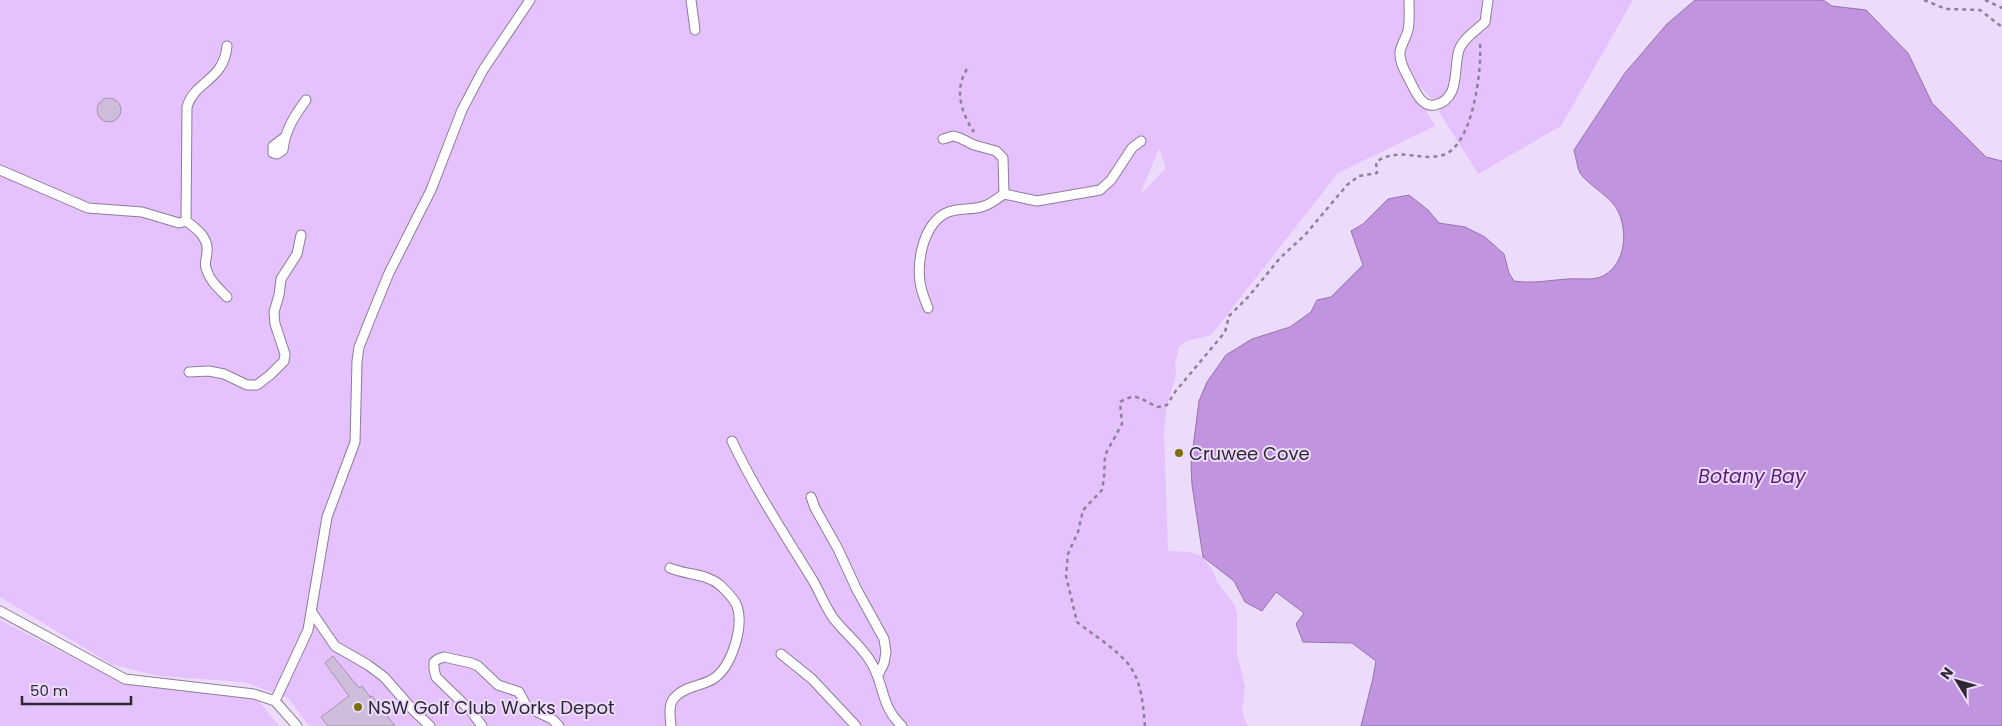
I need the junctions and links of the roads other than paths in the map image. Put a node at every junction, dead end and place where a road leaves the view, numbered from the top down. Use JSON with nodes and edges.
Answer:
{"nodes":[{"id":1,"x":530,"y":0,"type":"edge"},
{"id":2,"x":691,"y":0,"type":"edge"},
{"id":3,"x":1409,"y":0,"type":"edge"},
{"id":4,"x":1488,"y":0,"type":"edge"},
{"id":5,"x":695,"y":30,"type":"dead end"},
{"id":6,"x":227,"y":46,"type":"dead end"},
{"id":7,"x":306,"y":100,"type":"dead end"},
{"id":8,"x":285,"y":137,"type":"dead end"},
{"id":9,"x":943,"y":139,"type":"dead end"},
{"id":10,"x":1141,"y":141,"type":"dead end"},
{"id":11,"x":0,"y":170,"type":"edge"},
{"id":12,"x":1004,"y":194,"type":"junction"},
{"id":13,"x":186,"y":220,"type":"junction"},
{"id":14,"x":301,"y":235,"type":"dead end"},
{"id":15,"x":227,"y":298,"type":"dead end"},
{"id":16,"x":928,"y":308,"type":"dead end"},
{"id":17,"x":189,"y":372,"type":"dead end"},
{"id":18,"x":732,"y":441,"type":"dead end"},
{"id":19,"x":811,"y":497,"type":"dead end"},
{"id":20,"x":670,"y":568,"type":"dead end"},
{"id":21,"x":0,"y":611,"type":"edge"},
{"id":22,"x":311,"y":611,"type":"junction"},
{"id":23,"x":781,"y":654,"type":"dead end"},
{"id":24,"x":878,"y":676,"type":"junction"},
{"id":25,"x":275,"y":701,"type":"junction"},
{"id":26,"x":297,"y":726,"type":"edge"},
{"id":27,"x":430,"y":726,"type":"edge"},
{"id":28,"x":482,"y":726,"type":"edge"},
{"id":29,"x":559,"y":726,"type":"edge"},
{"id":30,"x":671,"y":726,"type":"edge"},
{"id":31,"x":856,"y":726,"type":"edge"},
{"id":32,"x":902,"y":726,"type":"edge"}],
"edges":[{"from":1,"to":22,"type":"lane"},
{"from":2,"to":5,"type":"lane"},
{"from":3,"to":4,"type":"lane"},
{"from":6,"to":13,"type":"lane"},
{"from":7,"to":8,"type":"lane"},
{"from":9,"to":12,"type":"lane"},
{"from":10,"to":12,"type":"lane"},
{"from":11,"to":13,"type":"lane"},
{"from":12,"to":16,"type":"lane"},
{"from":13,"to":15,"type":"lane"},
{"from":14,"to":17,"type":"lane"},
{"from":18,"to":24,"type":"lane"},
{"from":19,"to":24,"type":"lane"},
{"from":20,"to":30,"type":"lane"},
{"from":21,"to":25,"type":"lane"},
{"from":22,"to":25,"type":"lane"},
{"from":22,"to":27,"type":"lane"},
{"from":23,"to":31,"type":"lane"},
{"from":24,"to":32,"type":"lane"},
{"from":25,"to":26,"type":"lane"},
{"from":28,"to":29,"type":"lane"}]}
